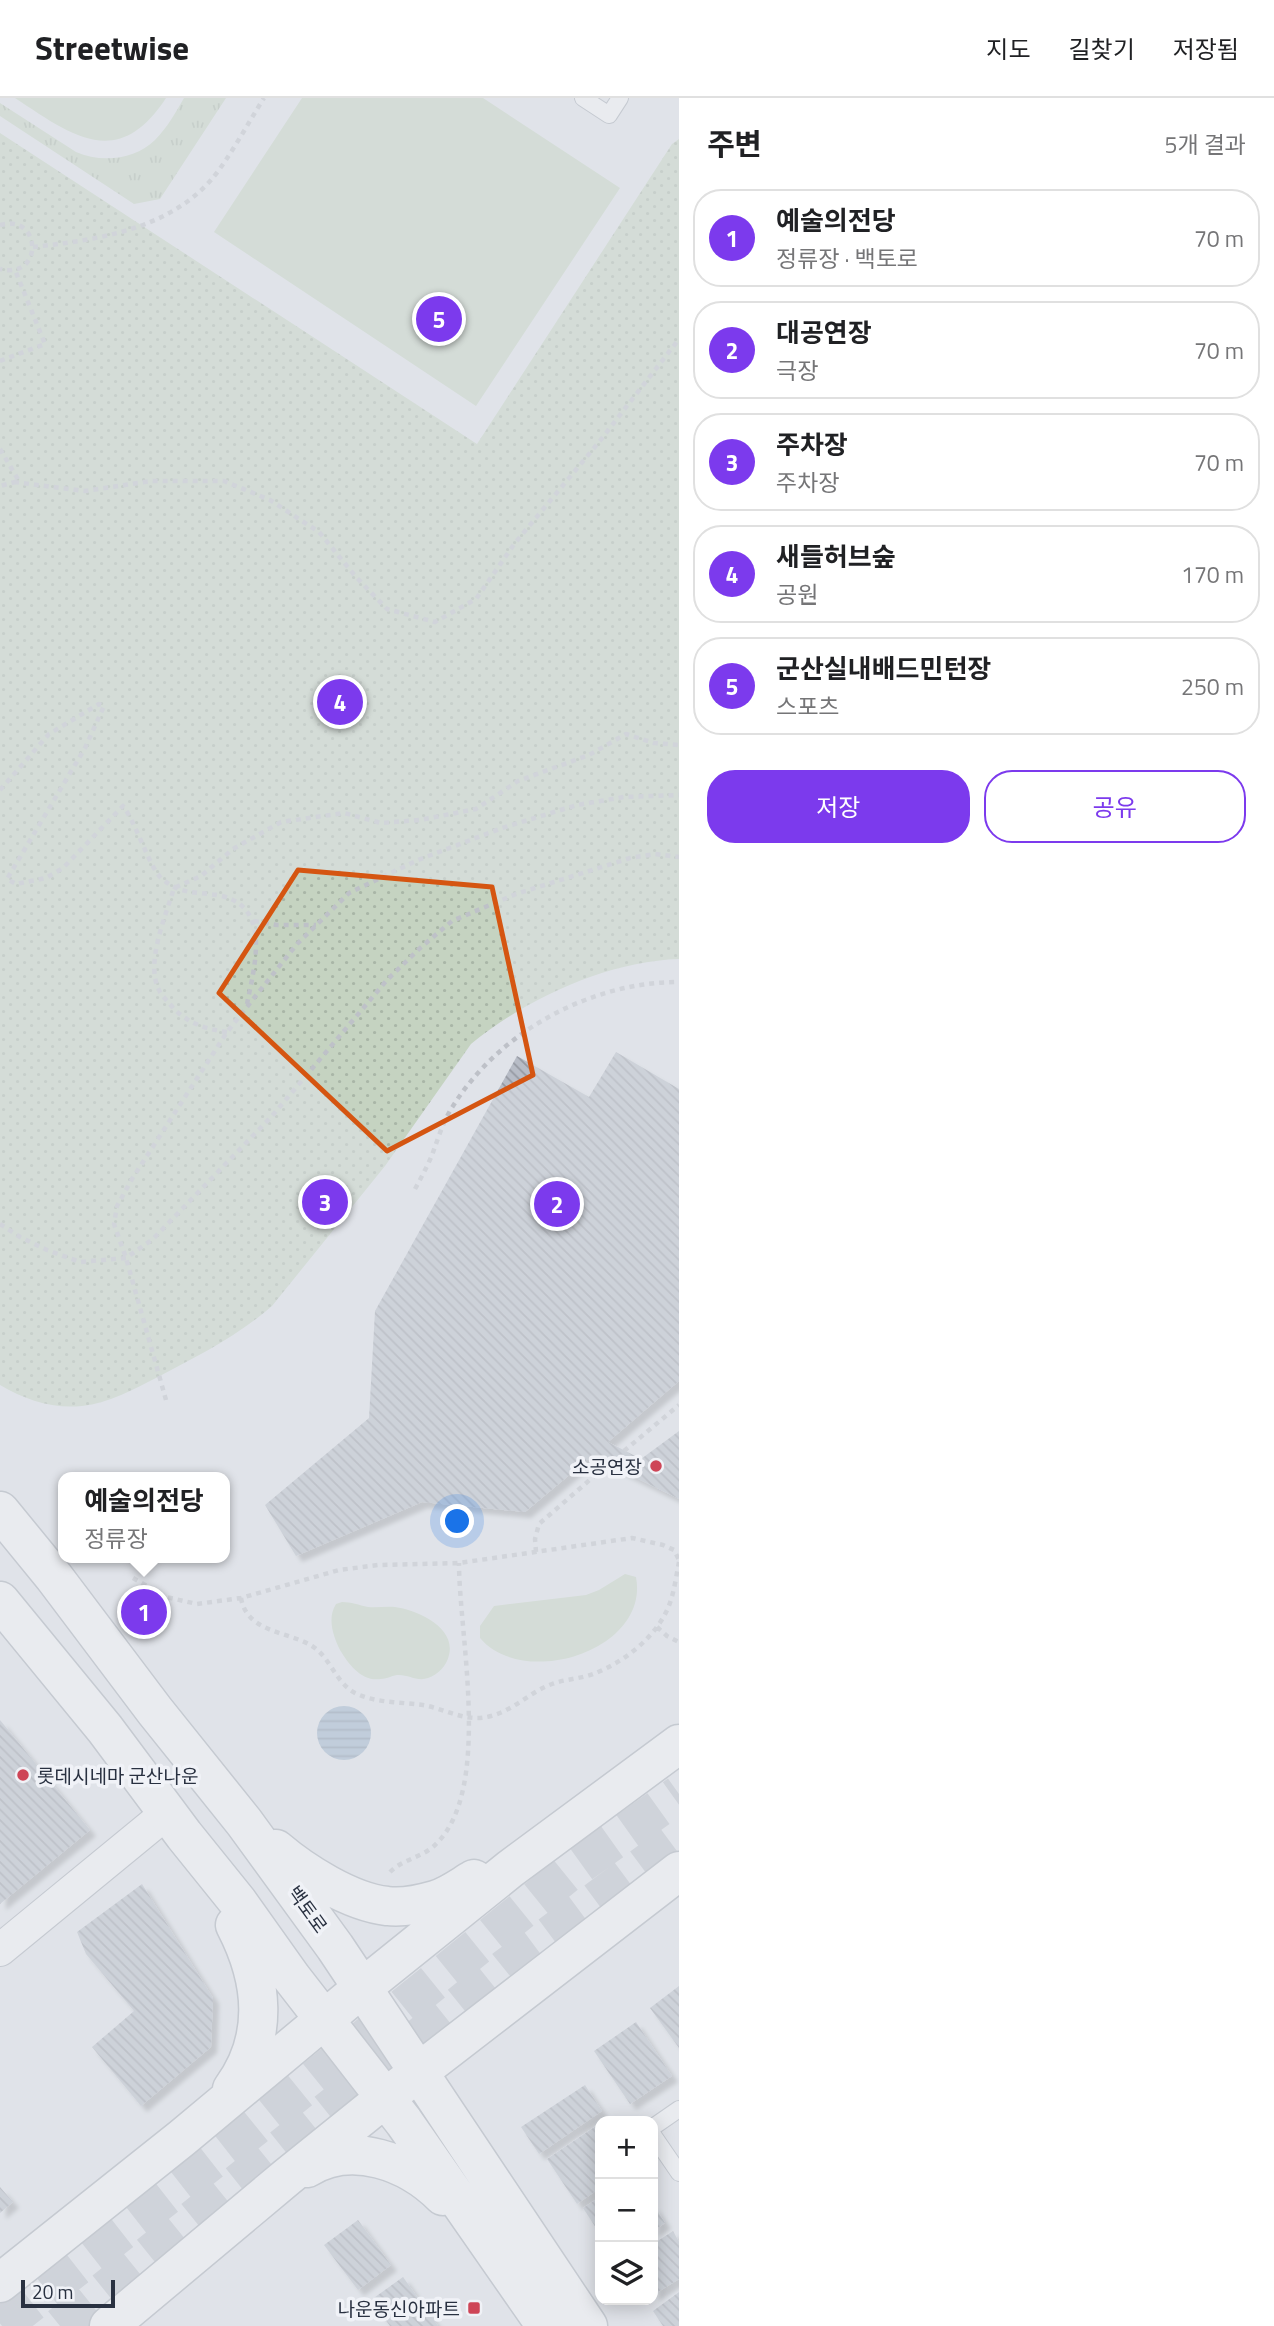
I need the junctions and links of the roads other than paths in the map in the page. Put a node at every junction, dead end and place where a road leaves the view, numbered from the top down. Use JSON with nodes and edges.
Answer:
{"nodes":[{"id":1,"x":583,"y":98,"type":"edge"},
{"id":2,"x":620,"y":98,"type":"edge"},
{"id":3,"x":0,"y":1511,"type":"edge"},
{"id":4,"x":3,"y":1610,"type":"edge"},
{"id":5,"x":679,"y":1744,"type":"edge"},
{"id":6,"x":587,"y":1812,"type":"junction"},
{"id":7,"x":244,"y":1822,"type":"junction"},
{"id":8,"x":176,"y":1824,"type":"junction"},
{"id":9,"x":679,"y":1871,"type":"edge"},
{"id":10,"x":0,"y":1950,"type":"edge"},
{"id":11,"x":362,"y":1988,"type":"junction"},
{"id":12,"x":324,"y":2020,"type":"junction"},
{"id":13,"x":418,"y":2072,"type":"junction"},
{"id":14,"x":385,"y":2098,"type":"junction"},
{"id":15,"x":218,"y":2109,"type":"junction"},
{"id":16,"x":679,"y":2109,"type":"edge"},
{"id":17,"x":658,"y":2124,"type":"edge"},
{"id":18,"x":658,"y":2142,"type":"edge"},
{"id":19,"x":679,"y":2173,"type":"edge"},
{"id":20,"x":272,"y":2189,"type":"junction"},
{"id":21,"x":495,"y":2250,"type":"junction"},
{"id":22,"x":0,"y":2283,"type":"edge"},
{"id":23,"x":109,"y":2326,"type":"edge"},
{"id":24,"x":546,"y":2326,"type":"edge"},
{"id":25,"x":588,"y":2326,"type":"edge"}],
"edges":[{"from":1,"to":2,"type":"lane"},
{"from":3,"to":7,"type":"street","name":"백토로"},
{"from":4,"to":8,"type":"street"},
{"from":5,"to":6,"type":"street"},
{"from":6,"to":7,"type":"street"},
{"from":6,"to":11,"type":"street"},
{"from":7,"to":11,"type":"street","name":"백토로"},
{"from":8,"to":10,"type":"street"},
{"from":8,"to":12,"type":"street"},
{"from":8,"to":15,"type":"street"},
{"from":9,"to":13,"type":"street"},
{"from":11,"to":12,"type":"street"},
{"from":11,"to":13,"type":"street","name":"백토로"},
{"from":12,"to":14,"type":"street"},
{"from":12,"to":15,"type":"street"},
{"from":13,"to":14,"type":"street"},
{"from":13,"to":25,"type":"street","name":"백토로"},
{"from":14,"to":20,"type":"street"},
{"from":14,"to":21,"type":"street"},
{"from":15,"to":22,"type":"street"},
{"from":16,"to":17,"type":"lane"},
{"from":18,"to":19,"type":"lane"},
{"from":20,"to":21,"type":"street"},
{"from":20,"to":23,"type":"street"},
{"from":21,"to":24,"type":"street"}]}
